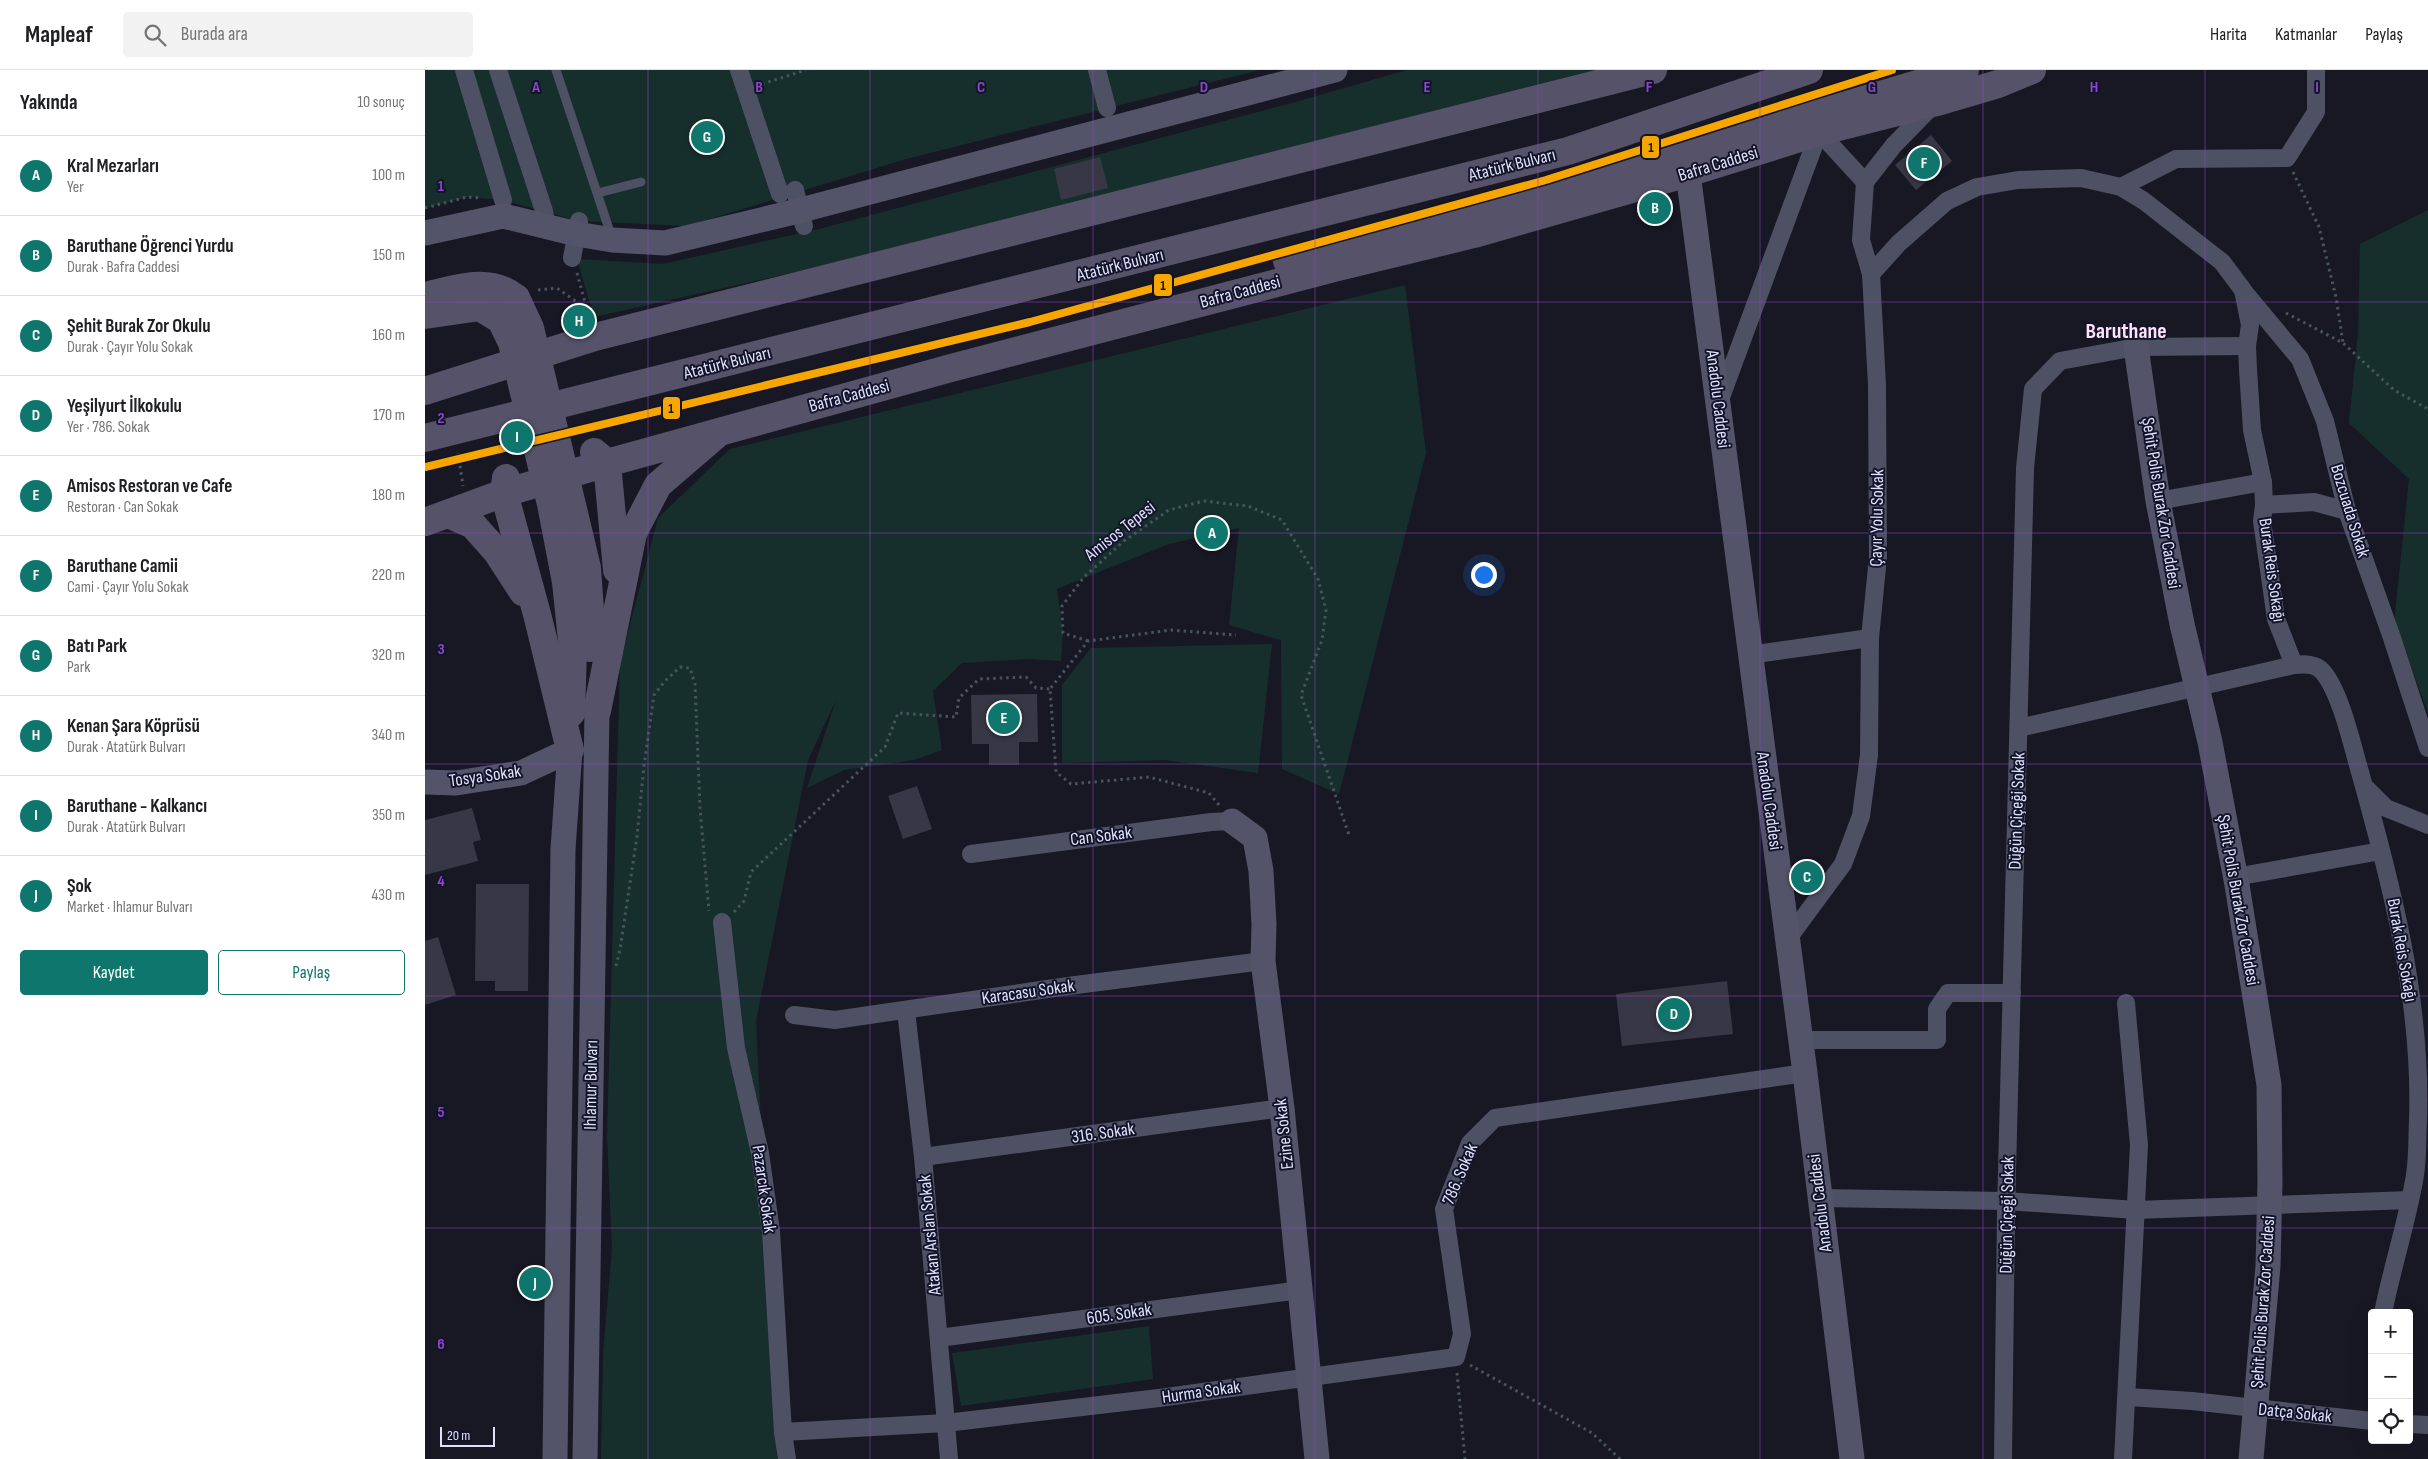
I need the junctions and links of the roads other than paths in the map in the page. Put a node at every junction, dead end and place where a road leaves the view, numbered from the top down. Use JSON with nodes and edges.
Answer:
{"nodes":[{"id":1,"x":464,"y":70,"type":"edge"},
{"id":2,"x":498,"y":70,"type":"edge"},
{"id":3,"x":556,"y":70,"type":"edge"},
{"id":4,"x":739,"y":70,"type":"edge"},
{"id":5,"x":1097,"y":70,"type":"edge"},
{"id":6,"x":1335,"y":70,"type":"edge"},
{"id":7,"x":1809,"y":70,"type":"edge"},
{"id":8,"x":1965,"y":70,"type":"edge"},
{"id":9,"x":2032,"y":70,"type":"edge"},
{"id":10,"x":2316,"y":70,"type":"edge"},
{"id":11,"x":1649,"y":71,"type":"edge"},
{"id":12,"x":1937,"y":102,"type":"junction"},
{"id":13,"x":1107,"y":108,"type":"dead end"},
{"id":14,"x":1819,"y":132,"type":"junction"},
{"id":15,"x":1688,"y":173,"type":"junction"},
{"id":16,"x":641,"y":182,"type":"dead end"},
{"id":17,"x":1865,"y":182,"type":"junction"},
{"id":18,"x":2121,"y":186,"type":"junction"},
{"id":19,"x":598,"y":193,"type":"junction"},
{"id":20,"x":503,"y":200,"type":"road end"},
{"id":21,"x":795,"y":205,"type":"junction"},
{"id":22,"x":547,"y":228,"type":"junction"},
{"id":23,"x":425,"y":233,"type":"edge"},
{"id":24,"x":612,"y":240,"type":"junction"},
{"id":25,"x":1871,"y":274,"type":"junction"},
{"id":26,"x":2243,"y":290,"type":"junction"},
{"id":27,"x":425,"y":296,"type":"edge"},
{"id":28,"x":508,"y":309,"type":"junction"},
{"id":29,"x":425,"y":315,"type":"edge"},
{"id":30,"x":2247,"y":346,"type":"junction"},
{"id":31,"x":2136,"y":347,"type":"junction"},
{"id":32,"x":425,"y":391,"type":"edge"},
{"id":33,"x":1719,"y":403,"type":"junction"},
{"id":34,"x":721,"y":431,"type":"junction"},
{"id":35,"x":425,"y":438,"type":"edge"},
{"id":36,"x":600,"y":457,"type":"junction"},
{"id":37,"x":2263,"y":482,"type":"junction"},
{"id":38,"x":505,"y":486,"type":"junction"},
{"id":39,"x":2158,"y":501,"type":"junction"},
{"id":40,"x":2265,"y":505,"type":"junction"},
{"id":41,"x":2347,"y":511,"type":"junction"},
{"id":42,"x":446,"y":513,"type":"edge"},
{"id":43,"x":619,"y":599,"type":"junction"},
{"id":44,"x":539,"y":618,"type":"junction"},
{"id":45,"x":1870,"y":638,"type":"junction"},
{"id":46,"x":581,"y":649,"type":"junction"},
{"id":47,"x":1749,"y":655,"type":"junction"},
{"id":48,"x":2294,"y":665,"type":"junction"},
{"id":49,"x":2197,"y":688,"type":"junction"},
{"id":50,"x":597,"y":711,"type":"junction"},
{"id":51,"x":2019,"y":728,"type":"junction"},
{"id":52,"x":2428,"y":748,"type":"edge"},
{"id":53,"x":570,"y":750,"type":"junction"},
{"id":54,"x":425,"y":782,"type":"edge"},
{"id":55,"x":2364,"y":786,"type":"junction"},
{"id":56,"x":1232,"y":821,"type":"joint"},
{"id":57,"x":2428,"y":825,"type":"edge"},
{"id":58,"x":2381,"y":851,"type":"junction"},
{"id":59,"x":971,"y":854,"type":"dead end"},
{"id":60,"x":2235,"y":876,"type":"junction"},
{"id":61,"x":722,"y":922,"type":"road end"},
{"id":62,"x":1787,"y":940,"type":"junction"},
{"id":63,"x":1263,"y":961,"type":"junction"},
{"id":64,"x":2013,"y":993,"type":"junction"},
{"id":65,"x":2126,"y":1003,"type":"dead end"},
{"id":66,"x":906,"y":1011,"type":"junction"},
{"id":67,"x":794,"y":1016,"type":"dead end"},
{"id":68,"x":1800,"y":1040,"type":"junction"},
{"id":69,"x":1805,"y":1073,"type":"junction"},
{"id":70,"x":1282,"y":1108,"type":"junction"},
{"id":71,"x":923,"y":1158,"type":"junction"},
{"id":72,"x":1819,"y":1198,"type":"junction"},
{"id":73,"x":2410,"y":1200,"type":"junction"},
{"id":74,"x":2006,"y":1201,"type":"junction"},
{"id":75,"x":2270,"y":1206,"type":"junction"},
{"id":76,"x":2136,"y":1210,"type":"junction"},
{"id":77,"x":1300,"y":1290,"type":"junction"},
{"id":78,"x":2384,"y":1309,"type":"edge"},
{"id":79,"x":939,"y":1338,"type":"junction"},
{"id":80,"x":1456,"y":1357,"type":"joint"},
{"id":81,"x":1308,"y":1376,"type":"junction"},
{"id":82,"x":2128,"y":1397,"type":"junction"},
{"id":83,"x":2255,"y":1409,"type":"junction"},
{"id":84,"x":2368,"y":1418,"type":"edge"},
{"id":85,"x":947,"y":1423,"type":"junction"},
{"id":86,"x":2413,"y":1424,"type":"edge"},
{"id":87,"x":2428,"y":1425,"type":"edge"},
{"id":88,"x":783,"y":1432,"type":"junction"},
{"id":89,"x":555,"y":1459,"type":"edge"},
{"id":90,"x":585,"y":1459,"type":"edge"},
{"id":91,"x":787,"y":1459,"type":"edge"},
{"id":92,"x":949,"y":1459,"type":"edge"},
{"id":93,"x":1317,"y":1459,"type":"edge"},
{"id":94,"x":1852,"y":1459,"type":"edge"},
{"id":95,"x":2003,"y":1459,"type":"edge"},
{"id":96,"x":2123,"y":1459,"type":"edge"},
{"id":97,"x":2251,"y":1459,"type":"edge"}],
"edges":[{"from":1,"to":20,"type":"street"},
{"from":2,"to":22,"type":"street"},
{"from":3,"to":19,"type":"lane"},
{"from":4,"to":21,"type":"street"},
{"from":5,"to":13,"type":"street"},
{"from":6,"to":21,"type":"main road"},
{"from":7,"to":35,"type":"main road","name":"Atatürk Bulvarı"},
{"from":8,"to":36,"type":"main road","name":"Bafra Caddesi"},
{"from":9,"to":12,"type":"main road","name":"Bafra Caddesi"},
{"from":10,"to":18,"type":"street"},
{"from":11,"to":32,"type":"main road"},
{"from":12,"to":14,"type":"main road","name":"Bafra Caddesi"},
{"from":12,"to":17,"type":"street"},
{"from":14,"to":15,"type":"main road","name":"Bafra Caddesi"},
{"from":14,"to":17,"type":"street"},
{"from":14,"to":33,"type":"street"},
{"from":15,"to":33,"type":"main road","name":"Anadolu Caddesi"},
{"from":15,"to":34,"type":"main road","name":"Bafra Caddesi"},
{"from":16,"to":19,"type":"lane"},
{"from":17,"to":25,"type":"street","name":"Çayır Yolu Sokak"},
{"from":18,"to":25,"type":"street","name":"Burak Reis Sokağı"},
{"from":18,"to":26,"type":"street","name":"Burak Reis Sokağı"},
{"from":19,"to":24,"type":"lane"},
{"from":21,"to":24,"type":"main road"},
{"from":22,"to":23,"type":"main road"},
{"from":22,"to":24,"type":"main road"},
{"from":25,"to":45,"type":"street","name":"Çayır Yolu Sokak"},
{"from":26,"to":30,"type":"street","name":"Burak Reis Sokağı"},
{"from":26,"to":41,"type":"street","name":"Bozcuada Sokak"},
{"from":27,"to":28,"type":"main road"},
{"from":28,"to":29,"type":"main road"},
{"from":28,"to":46,"type":"main road","bridge":true},
{"from":30,"to":31,"type":"street","name":"Düğün Çiçeği Sokak"},
{"from":30,"to":37,"type":"street","name":"Burak Reis Sokağı"},
{"from":31,"to":39,"type":"main road","name":"Şehit Polis Burak Zor Caddesi"},
{"from":31,"to":51,"type":"street","name":"Düğün Çiçeği Sokak"},
{"from":33,"to":47,"type":"main road","name":"Anadolu Caddesi"},
{"from":34,"to":36,"type":"main road","name":"Bafra Caddesi"},
{"from":34,"to":43,"type":"main road"},
{"from":36,"to":38,"type":"main road","name":"Bafra Caddesi"},
{"from":36,"to":43,"type":"main road"},
{"from":37,"to":39,"type":"street"},
{"from":37,"to":40,"type":"street","name":"Burak Reis Sokağı"},
{"from":38,"to":42,"type":"main road","name":"Bafra Caddesi"},
{"from":38,"to":44,"type":"main road"},
{"from":39,"to":49,"type":"main road","name":"Şehit Polis Burak Zor Caddesi"},
{"from":40,"to":41,"type":"street"},
{"from":40,"to":48,"type":"street","name":"Burak Reis Sokağı"},
{"from":41,"to":52,"type":"street","name":"Bozcuada Sokak"},
{"from":42,"to":44,"type":"main road"},
{"from":43,"to":50,"type":"main road"},
{"from":44,"to":53,"type":"main road"},
{"from":45,"to":47,"type":"street"},
{"from":45,"to":62,"type":"street","name":"Çayır Yolu Sokak"},
{"from":46,"to":50,"type":"main road"},
{"from":46,"to":53,"type":"main road"},
{"from":47,"to":62,"type":"main road","name":"Anadolu Caddesi"},
{"from":48,"to":49,"type":"street"},
{"from":48,"to":55,"type":"street","name":"Burak Reis Sokağı"},
{"from":49,"to":51,"type":"street"},
{"from":49,"to":60,"type":"main road","name":"Şehit Polis Burak Zor Caddesi"},
{"from":50,"to":90,"type":"main road","name":"Ihlamur Bulvarı"},
{"from":51,"to":64,"type":"street","name":"Düğün Çiçeği Sokak"},
{"from":53,"to":54,"type":"main road","name":"Tosya Sokak"},
{"from":53,"to":89,"type":"main road","name":"Ihlamur Bulvarı"},
{"from":55,"to":57,"type":"street"},
{"from":55,"to":58,"type":"street","name":"Burak Reis Sokağı"},
{"from":56,"to":59,"type":"street","name":"Can Sokak"},
{"from":56,"to":63,"type":"main road","name":"Ezine Sokak"},
{"from":58,"to":60,"type":"street"},
{"from":58,"to":73,"type":"street","name":"Burak Reis Sokağı"},
{"from":60,"to":75,"type":"main road","name":"Şehit Polis Burak Zor Caddesi"},
{"from":61,"to":88,"type":"street","name":"Pazarcık Sokak"},
{"from":62,"to":68,"type":"main road","name":"Anadolu Caddesi"},
{"from":63,"to":66,"type":"street","name":"Karacasu Sokak"},
{"from":63,"to":70,"type":"main road","name":"Ezine Sokak"},
{"from":64,"to":68,"type":"street"},
{"from":64,"to":74,"type":"street","name":"Düğün Çiçeği Sokak"},
{"from":65,"to":76,"type":"street"},
{"from":66,"to":67,"type":"street","name":"Karacasu Sokak"},
{"from":66,"to":71,"type":"street","name":"Atakan Arslan Sokak"},
{"from":68,"to":69,"type":"main road","name":"Anadolu Caddesi"},
{"from":69,"to":72,"type":"main road","name":"Anadolu Caddesi"},
{"from":69,"to":80,"type":"street","name":"786. Sokak"},
{"from":70,"to":71,"type":"street","name":"316. Sokak"},
{"from":70,"to":77,"type":"main road","name":"Ezine Sokak"},
{"from":71,"to":79,"type":"street","name":"Atakan Arslan Sokak"},
{"from":72,"to":74,"type":"street"},
{"from":72,"to":94,"type":"main road","name":"Anadolu Caddesi"},
{"from":73,"to":75,"type":"street"},
{"from":73,"to":78,"type":"street","name":"Burak Reis Sokağı"},
{"from":74,"to":76,"type":"street"},
{"from":74,"to":95,"type":"street","name":"Düğün Çiçeği Sokak"},
{"from":75,"to":76,"type":"street"},
{"from":75,"to":83,"type":"main road","name":"Şehit Polis Burak Zor Caddesi"},
{"from":76,"to":82,"type":"street"},
{"from":77,"to":79,"type":"street","name":"605. Sokak"},
{"from":77,"to":81,"type":"main road","name":"Ezine Sokak"},
{"from":79,"to":85,"type":"street","name":"Atakan Arslan Sokak"},
{"from":80,"to":81,"type":"street","name":"Hurma Sokak"},
{"from":81,"to":85,"type":"street","name":"Hurma Sokak"},
{"from":81,"to":93,"type":"main road","name":"Ezine Sokak"},
{"from":82,"to":83,"type":"street","name":"Datça Sokak"},
{"from":82,"to":96,"type":"street"},
{"from":83,"to":84,"type":"street","name":"Datça Sokak"},
{"from":83,"to":97,"type":"main road","name":"Şehit Polis Burak Zor Caddesi"},
{"from":85,"to":88,"type":"street","name":"Hurma Sokak"},
{"from":85,"to":92,"type":"street","name":"Atakan Arslan Sokak"},
{"from":86,"to":87,"type":"street"},
{"from":88,"to":91,"type":"street","name":"Pazarcık Sokak"}]}
